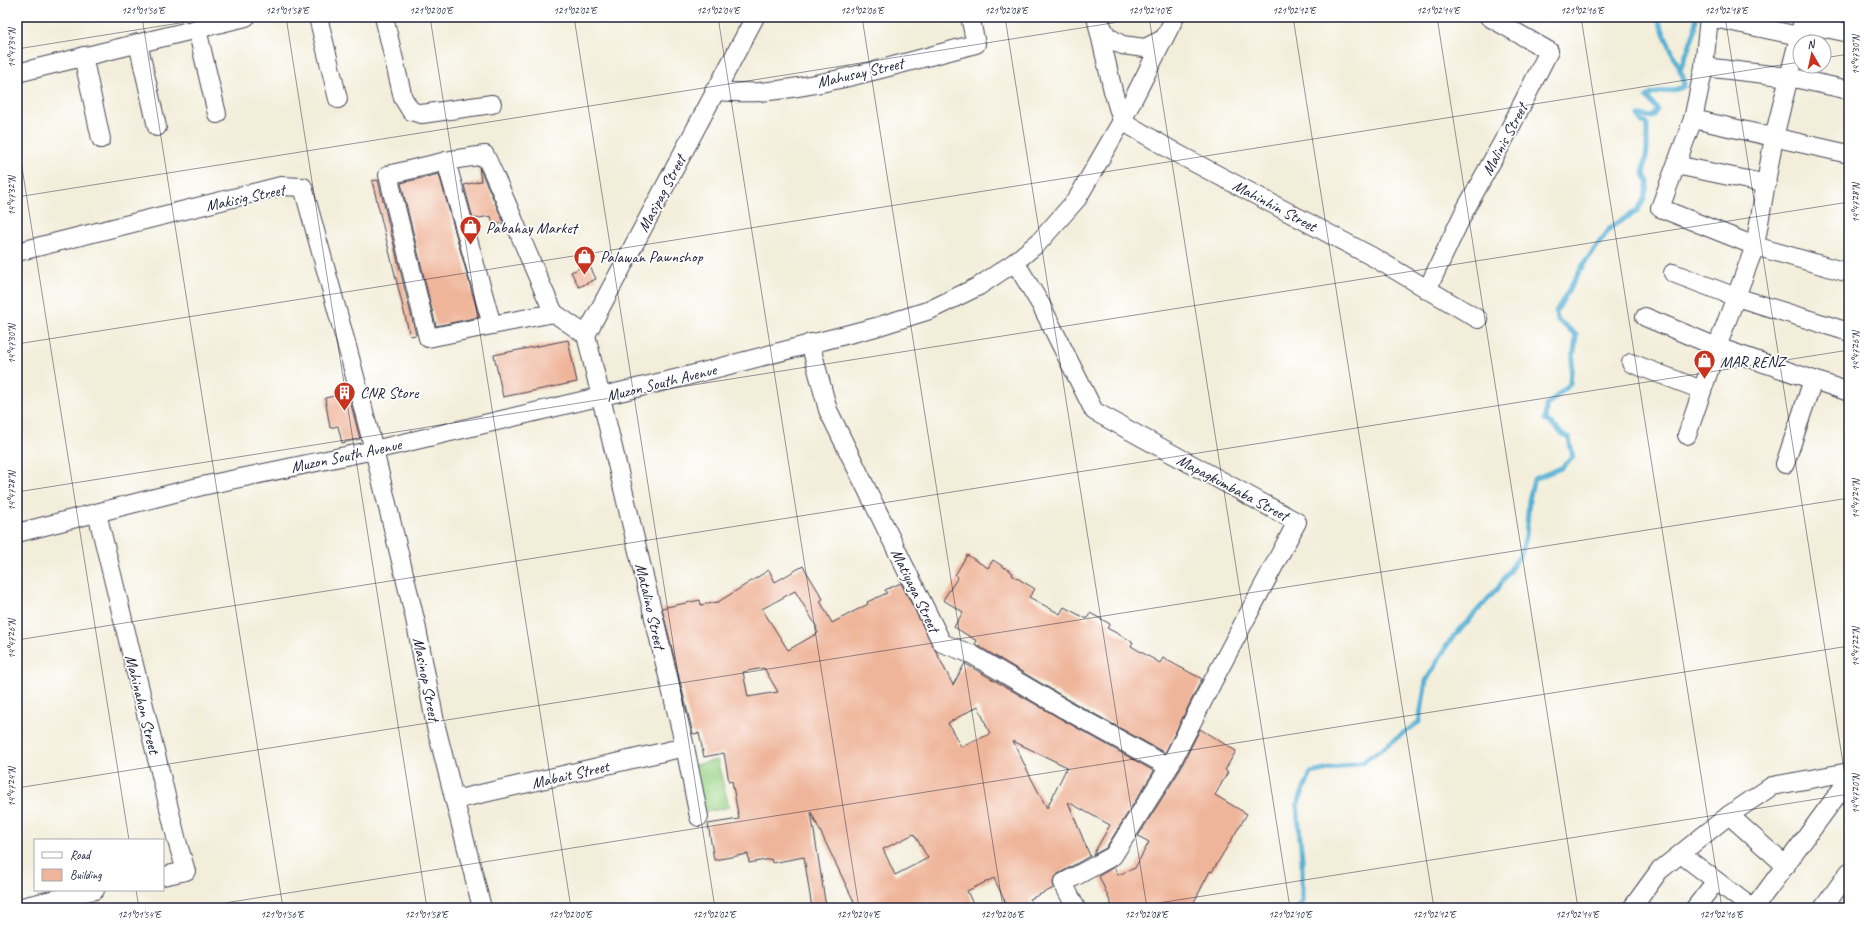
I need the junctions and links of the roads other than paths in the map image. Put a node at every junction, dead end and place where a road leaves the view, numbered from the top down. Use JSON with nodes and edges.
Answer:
{"nodes":[{"id":1,"x":246,"y":17,"type":"edge"},
{"id":2,"x":318,"y":17,"type":"edge"},
{"id":3,"x":384,"y":17,"type":"edge"},
{"id":4,"x":755,"y":17,"type":"edge"},
{"id":5,"x":970,"y":17,"type":"edge"},
{"id":6,"x":1097,"y":17,"type":"edge"},
{"id":7,"x":1175,"y":17,"type":"edge"},
{"id":8,"x":1489,"y":17,"type":"edge"},
{"id":9,"x":1709,"y":17,"type":"edge"},
{"id":10,"x":1802,"y":25,"type":"edge"},
{"id":11,"x":197,"y":29,"type":"junction"},
{"id":12,"x":1849,"y":33,"type":"edge"},
{"id":13,"x":1163,"y":39,"type":"junction"},
{"id":14,"x":138,"y":43,"type":"junction"},
{"id":15,"x":83,"y":56,"type":"junction"},
{"id":16,"x":1704,"y":67,"type":"junction"},
{"id":17,"x":17,"y":73,"type":"edge"},
{"id":18,"x":1789,"y":77,"type":"junction"},
{"id":19,"x":1849,"y":90,"type":"edge"},
{"id":20,"x":714,"y":92,"type":"junction"},
{"id":21,"x":338,"y":99,"type":"dead end"},
{"id":22,"x":492,"y":104,"type":"dead end"},
{"id":23,"x":216,"y":114,"type":"dead end"},
{"id":24,"x":1693,"y":119,"type":"junction"},
{"id":25,"x":1122,"y":121,"type":"junction"},
{"id":26,"x":157,"y":127,"type":"dead end"},
{"id":27,"x":1774,"y":137,"type":"junction"},
{"id":28,"x":101,"y":139,"type":"dead end"},
{"id":29,"x":1849,"y":154,"type":"edge"},
{"id":30,"x":446,"y":161,"type":"junction"},
{"id":31,"x":1676,"y":165,"type":"junction"},
{"id":32,"x":1767,"y":184,"type":"junction"},
{"id":33,"x":1755,"y":246,"type":"junction"},
{"id":34,"x":17,"y":252,"type":"edge"},
{"id":35,"x":1015,"y":262,"type":"junction"},
{"id":36,"x":1673,"y":273,"type":"dead end"},
{"id":37,"x":1849,"y":273,"type":"edge"},
{"id":38,"x":1427,"y":290,"type":"junction"},
{"id":39,"x":1736,"y":297,"type":"junction"},
{"id":40,"x":554,"y":313,"type":"junction"},
{"id":41,"x":1645,"y":317,"type":"dead end"},
{"id":42,"x":1478,"y":319,"type":"dead end"},
{"id":43,"x":492,"y":324,"type":"junction"},
{"id":44,"x":1849,"y":332,"type":"edge"},
{"id":45,"x":586,"y":335,"type":"junction"},
{"id":46,"x":810,"y":344,"type":"junction"},
{"id":47,"x":1717,"y":347,"type":"junction"},
{"id":48,"x":1631,"y":363,"type":"dead end"},
{"id":49,"x":1813,"y":380,"type":"junction"},
{"id":50,"x":1702,"y":390,"type":"junction"},
{"id":51,"x":1849,"y":392,"type":"edge"},
{"id":52,"x":600,"y":397,"type":"junction"},
{"id":53,"x":1687,"y":435,"type":"dead end"},
{"id":54,"x":374,"y":450,"type":"junction"},
{"id":55,"x":1785,"y":464,"type":"dead end"},
{"id":56,"x":96,"y":513,"type":"junction"},
{"id":57,"x":17,"y":533,"type":"edge"},
{"id":58,"x":685,"y":747,"type":"junction"},
{"id":59,"x":1169,"y":767,"type":"junction"},
{"id":60,"x":1849,"y":772,"type":"edge"},
{"id":61,"x":1849,"y":779,"type":"edge"},
{"id":62,"x":454,"y":800,"type":"junction"},
{"id":63,"x":1729,"y":815,"type":"junction"},
{"id":64,"x":699,"y":817,"type":"dead end"},
{"id":65,"x":1681,"y":854,"type":"junction"},
{"id":66,"x":1786,"y":866,"type":"junction"},
{"id":67,"x":1849,"y":872,"type":"edge"},
{"id":68,"x":164,"y":876,"type":"edge"},
{"id":69,"x":1716,"y":881,"type":"junction"},
{"id":70,"x":92,"y":891,"type":"edge"},
{"id":71,"x":17,"y":908,"type":"edge"},
{"id":72,"x":482,"y":908,"type":"edge"},
{"id":73,"x":1076,"y":908,"type":"edge"},
{"id":74,"x":1632,"y":908,"type":"edge"},
{"id":75,"x":1696,"y":908,"type":"edge"},
{"id":76,"x":1753,"y":908,"type":"edge"},
{"id":77,"x":1823,"y":908,"type":"edge"}],
"edges":[{"from":1,"to":11,"type":"street"},
{"from":2,"to":21,"type":"street"},
{"from":3,"to":22,"type":"street"},
{"from":4,"to":20,"type":"street","name":"Masipag Street"},
{"from":5,"to":20,"type":"street","name":"Mahusay Street"},
{"from":6,"to":13,"type":"street"},
{"from":6,"to":25,"type":"street"},
{"from":7,"to":13,"type":"street","name":"Muzon South Avenue"},
{"from":8,"to":38,"type":"street","name":"Malinis Street"},
{"from":9,"to":10,"type":"street"},
{"from":9,"to":16,"type":"street"},
{"from":10,"to":12,"type":"street"},
{"from":10,"to":18,"type":"street"},
{"from":11,"to":14,"type":"street"},
{"from":11,"to":23,"type":"street"},
{"from":13,"to":25,"type":"street","name":"Muzon South Avenue"},
{"from":14,"to":15,"type":"street"},
{"from":14,"to":26,"type":"street"},
{"from":15,"to":17,"type":"street"},
{"from":15,"to":28,"type":"street"},
{"from":16,"to":18,"type":"street"},
{"from":16,"to":24,"type":"street"},
{"from":18,"to":19,"type":"street"},
{"from":18,"to":27,"type":"street"},
{"from":20,"to":45,"type":"street","name":"Masipag Street"},
{"from":24,"to":27,"type":"street"},
{"from":24,"to":31,"type":"street"},
{"from":25,"to":35,"type":"street","name":"Muzon South Avenue"},
{"from":25,"to":38,"type":"street","name":"Mahinhin Street"},
{"from":27,"to":29,"type":"street"},
{"from":27,"to":32,"type":"street"},
{"from":30,"to":40,"type":"street"},
{"from":30,"to":43,"type":"street"},
{"from":30,"to":43,"type":"street"},
{"from":31,"to":32,"type":"street"},
{"from":31,"to":33,"type":"street"},
{"from":32,"to":33,"type":"street"},
{"from":33,"to":37,"type":"street"},
{"from":33,"to":39,"type":"street"},
{"from":34,"to":54,"type":"street","name":"Makisig Street"},
{"from":35,"to":46,"type":"street","name":"Muzon South Avenue"},
{"from":35,"to":59,"type":"street","name":"Mapagkumbaba Street"},
{"from":36,"to":39,"type":"street"},
{"from":38,"to":42,"type":"street","name":"Mahinhin Street"},
{"from":39,"to":44,"type":"street"},
{"from":39,"to":47,"type":"street"},
{"from":40,"to":43,"type":"street"},
{"from":40,"to":45,"type":"street"},
{"from":41,"to":47,"type":"street"},
{"from":45,"to":52,"type":"street"},
{"from":46,"to":52,"type":"street","name":"Muzon South Avenue"},
{"from":46,"to":59,"type":"street","name":"Matiyaga Street"},
{"from":47,"to":49,"type":"street"},
{"from":47,"to":50,"type":"street"},
{"from":48,"to":50,"type":"street"},
{"from":49,"to":51,"type":"street"},
{"from":49,"to":55,"type":"street"},
{"from":50,"to":53,"type":"street"},
{"from":52,"to":54,"type":"street","name":"Muzon South Avenue"},
{"from":52,"to":58,"type":"street","name":"Matalino Street"},
{"from":54,"to":56,"type":"street","name":"Muzon South Avenue"},
{"from":54,"to":62,"type":"street","name":"Masinop Street"},
{"from":56,"to":57,"type":"street","name":"Muzon South Avenue"},
{"from":56,"to":68,"type":"street","name":"Mahinahon Street"},
{"from":58,"to":62,"type":"street","name":"Mabait Street"},
{"from":58,"to":64,"type":"street","name":"Matalino Street"},
{"from":59,"to":73,"type":"street"},
{"from":60,"to":63,"type":"street"},
{"from":61,"to":66,"type":"street"},
{"from":62,"to":72,"type":"street","name":"Masinop Street"},
{"from":63,"to":65,"type":"street"},
{"from":63,"to":66,"type":"street"},
{"from":65,"to":69,"type":"street"},
{"from":65,"to":74,"type":"street"},
{"from":66,"to":76,"type":"street"},
{"from":67,"to":77,"type":"street"},
{"from":69,"to":75,"type":"street"},
{"from":69,"to":76,"type":"street"},
{"from":70,"to":71,"type":"street"}]}
